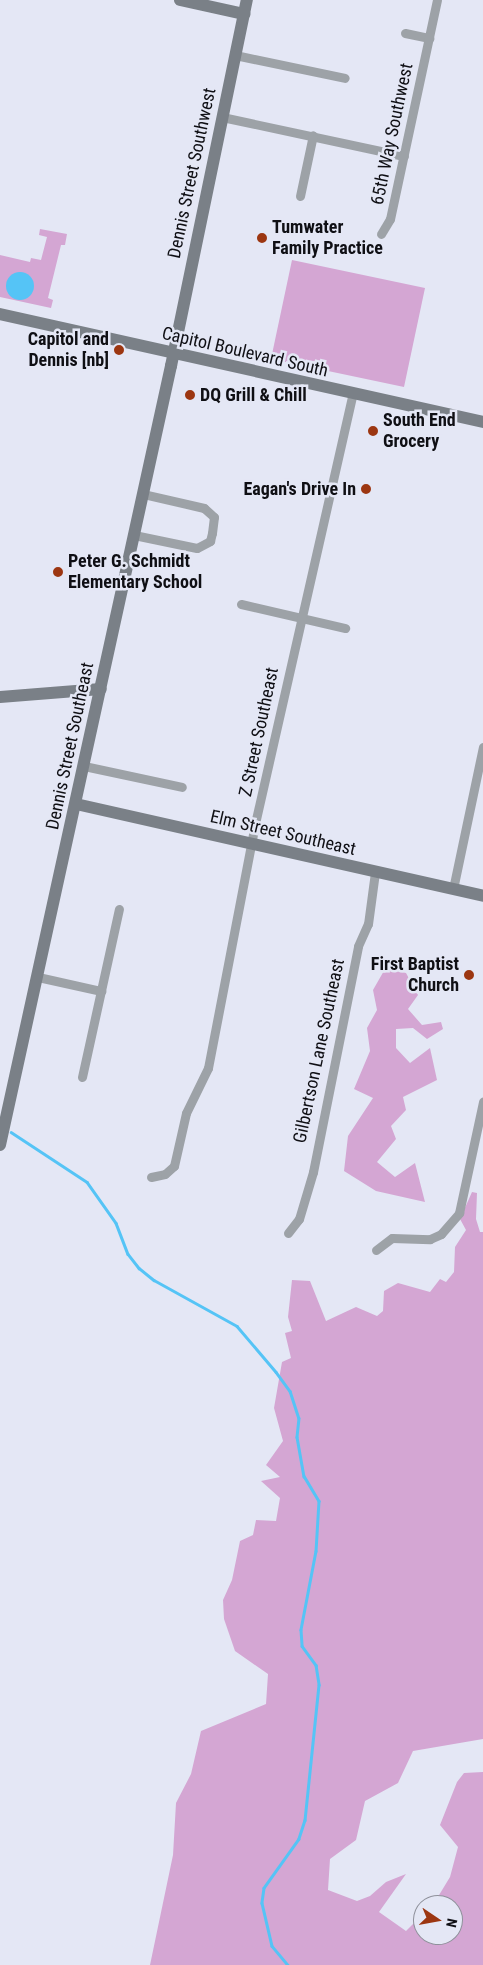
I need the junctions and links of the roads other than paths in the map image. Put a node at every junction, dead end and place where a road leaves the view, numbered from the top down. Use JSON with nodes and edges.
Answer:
{"nodes":[{"id":1,"x":180,"y":0,"type":"edge"},
{"id":2,"x":247,"y":0,"type":"edge"},
{"id":3,"x":437,"y":0,"type":"edge"},
{"id":4,"x":244,"y":14,"type":"junction"},
{"id":5,"x":405,"y":33,"type":"dead end"},
{"id":6,"x":429,"y":38,"type":"junction"},
{"id":7,"x":235,"y":55,"type":"junction"},
{"id":8,"x":345,"y":78,"type":"dead end"},
{"id":9,"x":222,"y":116,"type":"junction"},
{"id":10,"x":313,"y":135,"type":"junction"},
{"id":11,"x":404,"y":156,"type":"junction"},
{"id":12,"x":300,"y":196,"type":"dead end"},
{"id":13,"x":381,"y":234,"type":"dead end"},
{"id":14,"x":0,"y":314,"type":"edge"},
{"id":15,"x":174,"y":354,"type":"junction"},
{"id":16,"x":353,"y":394,"type":"junction"},
{"id":17,"x":483,"y":422,"type":"edge"},
{"id":18,"x":143,"y":494,"type":"junction"},
{"id":19,"x":134,"y":535,"type":"junction"},
{"id":20,"x":241,"y":604,"type":"dead end"},
{"id":21,"x":300,"y":617,"type":"junction"},
{"id":22,"x":345,"y":628,"type":"dead end"},
{"id":23,"x":101,"y":688,"type":"junction"},
{"id":24,"x":0,"y":697,"type":"edge"},
{"id":25,"x":483,"y":747,"type":"edge"},
{"id":26,"x":84,"y":766,"type":"junction"},
{"id":27,"x":182,"y":787,"type":"dead end"},
{"id":28,"x":76,"y":804,"type":"junction"},
{"id":29,"x":251,"y":844,"type":"junction"},
{"id":30,"x":375,"y":872,"type":"junction"},
{"id":31,"x":453,"y":889,"type":"junction"},
{"id":32,"x":483,"y":896,"type":"edge"},
{"id":33,"x":119,"y":909,"type":"dead end"},
{"id":34,"x":38,"y":977,"type":"junction"},
{"id":35,"x":101,"y":991,"type":"junction"},
{"id":36,"x":82,"y":1076,"type":"dead end"},
{"id":37,"x":483,"y":1102,"type":"edge"},
{"id":38,"x":0,"y":1146,"type":"edge"},
{"id":39,"x":151,"y":1177,"type":"dead end"},
{"id":40,"x":288,"y":1233,"type":"dead end"},
{"id":41,"x":376,"y":1250,"type":"dead end"}],
"edges":[{"from":1,"to":4,"type":"street"},
{"from":2,"to":4,"type":"street","name":"Dennis Street Southwest"},
{"from":3,"to":6,"type":"street","name":"65th Way Southwest"},
{"from":4,"to":7,"type":"street","name":"Dennis Street Southwest"},
{"from":5,"to":6,"type":"street"},
{"from":6,"to":11,"type":"street","name":"65th Way Southwest"},
{"from":7,"to":8,"type":"street"},
{"from":7,"to":9,"type":"street","name":"Dennis Street Southwest"},
{"from":9,"to":10,"type":"street"},
{"from":9,"to":15,"type":"street","name":"Dennis Street Southwest"},
{"from":10,"to":11,"type":"street"},
{"from":10,"to":12,"type":"street"},
{"from":11,"to":13,"type":"street","name":"65th Way Southwest"},
{"from":14,"to":15,"type":"street","name":"Capitol Boulevard South"},
{"from":15,"to":16,"type":"street","name":"Capitol Boulevard South"},
{"from":15,"to":18,"type":"street","name":"Dennis Street Southeast"},
{"from":16,"to":17,"type":"street","name":"Capitol Boulevard South"},
{"from":16,"to":21,"type":"street","name":"Z Street Southeast"},
{"from":18,"to":19,"type":"street","name":"Dennis Street Southeast"},
{"from":18,"to":19,"type":"street"},
{"from":19,"to":23,"type":"street","name":"Dennis Street Southeast"},
{"from":20,"to":21,"type":"street"},
{"from":21,"to":22,"type":"street"},
{"from":21,"to":29,"type":"street","name":"Z Street Southeast"},
{"from":23,"to":24,"type":"street"},
{"from":23,"to":26,"type":"street","name":"Dennis Street Southeast"},
{"from":25,"to":31,"type":"street"},
{"from":26,"to":27,"type":"street"},
{"from":26,"to":28,"type":"street","name":"Dennis Street Southeast"},
{"from":28,"to":29,"type":"street","name":"Elm Street Southeast"},
{"from":28,"to":34,"type":"street","name":"Dennis Street Southeast"},
{"from":29,"to":30,"type":"street","name":"Elm Street Southeast"},
{"from":29,"to":39,"type":"street","name":"Z Street Southeast"},
{"from":30,"to":31,"type":"street","name":"Elm Street Southeast"},
{"from":30,"to":40,"type":"street","name":"Gilbertson Lane Southeast"},
{"from":31,"to":32,"type":"street","name":"Elm Street Southeast"},
{"from":33,"to":35,"type":"street"},
{"from":34,"to":35,"type":"street"},
{"from":34,"to":38,"type":"street","name":"Dennis Street Southeast"},
{"from":35,"to":36,"type":"street"},
{"from":37,"to":41,"type":"street"}]}
